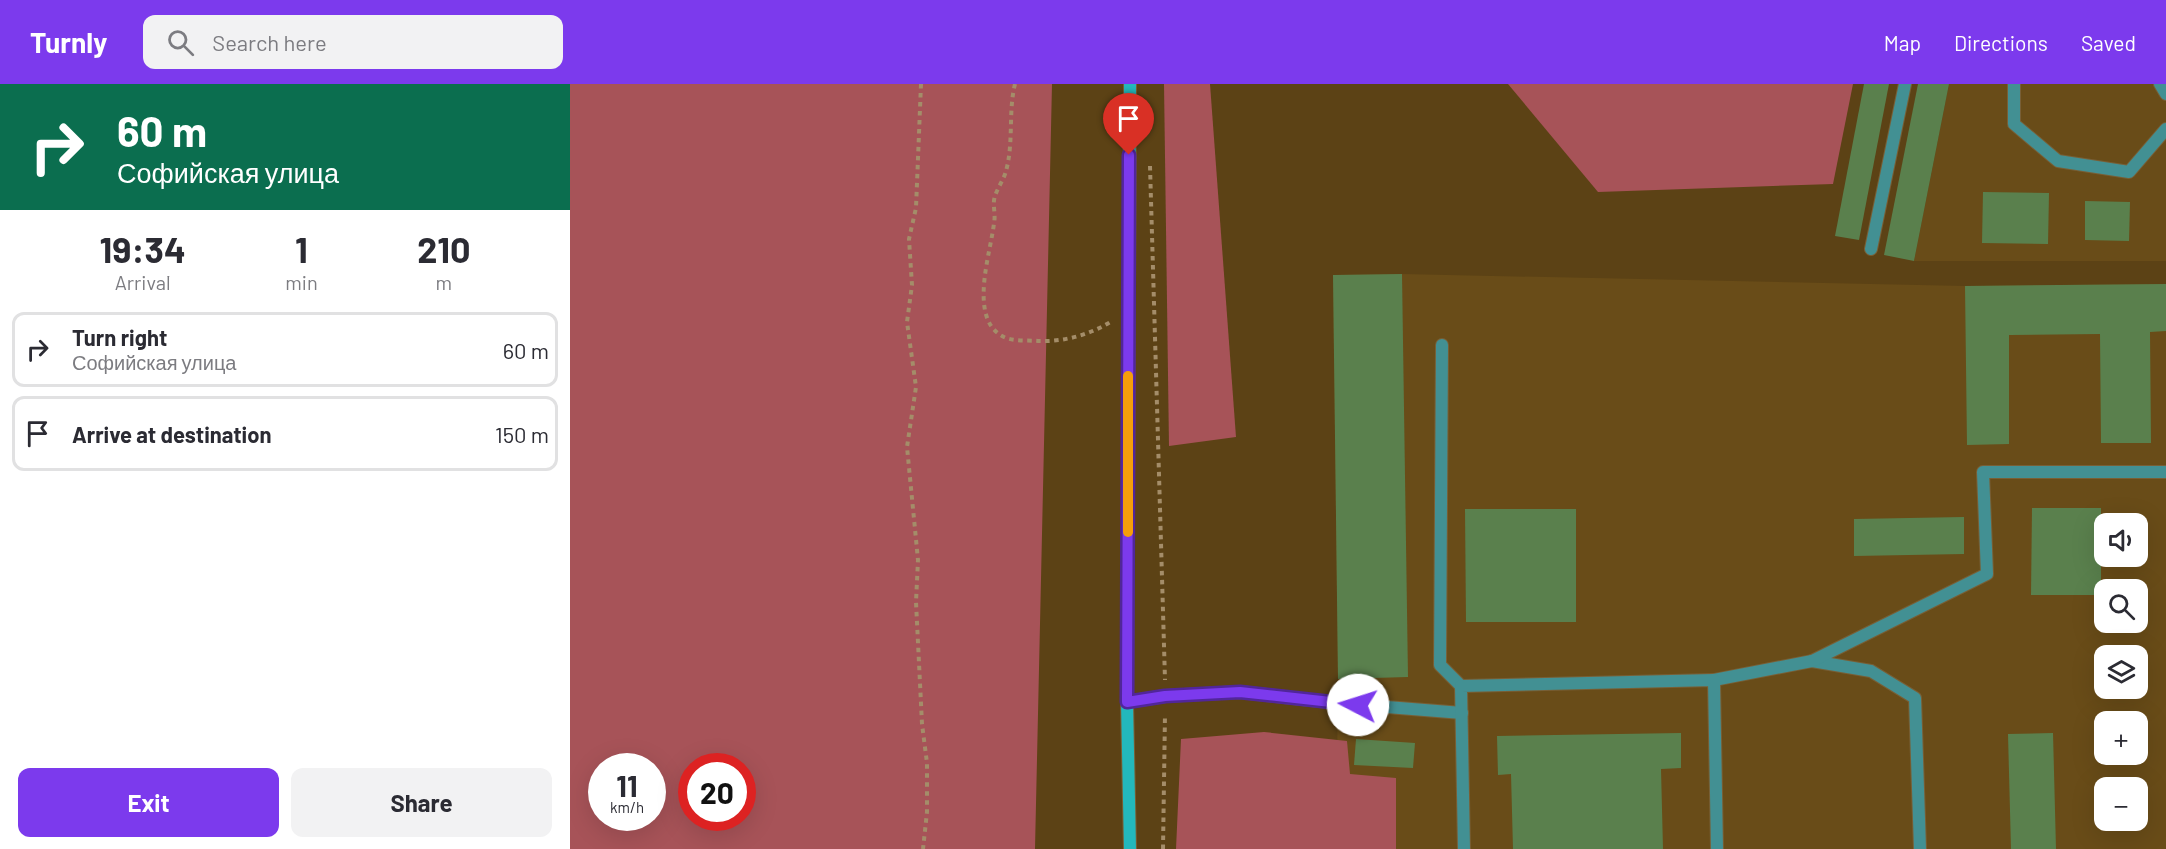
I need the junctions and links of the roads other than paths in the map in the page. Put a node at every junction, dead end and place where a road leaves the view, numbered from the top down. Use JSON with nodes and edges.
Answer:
{"nodes":[{"id":1,"x":1130,"y":84,"type":"edge"},
{"id":2,"x":1905,"y":84,"type":"edge"},
{"id":3,"x":2014,"y":84,"type":"edge"},
{"id":4,"x":2160,"y":84,"type":"edge"},
{"id":5,"x":2166,"y":94,"type":"edge"},
{"id":6,"x":2166,"y":129,"type":"edge"},
{"id":7,"x":1871,"y":249,"type":"dead end"},
{"id":8,"x":1442,"y":345,"type":"dead end"},
{"id":9,"x":2166,"y":472,"type":"edge"},
{"id":10,"x":1812,"y":661,"type":"junction"},
{"id":11,"x":1714,"y":680,"type":"junction"},
{"id":12,"x":1461,"y":686,"type":"junction"},
{"id":13,"x":1127,"y":702,"type":"junction"},
{"id":14,"x":1462,"y":713,"type":"junction"},
{"id":15,"x":1130,"y":849,"type":"edge"},
{"id":16,"x":1464,"y":849,"type":"edge"},
{"id":17,"x":1717,"y":849,"type":"edge"},
{"id":18,"x":1920,"y":849,"type":"edge"}],
"edges":[{"from":1,"to":13,"type":"main road"},
{"from":2,"to":7,"type":"lane"},
{"from":3,"to":6,"type":"lane"},
{"from":4,"to":5,"type":"lane"},
{"from":8,"to":12,"type":"lane"},
{"from":9,"to":10,"type":"lane"},
{"from":10,"to":11,"type":"lane"},
{"from":10,"to":18,"type":"lane"},
{"from":11,"to":12,"type":"lane"},
{"from":11,"to":17,"type":"lane"},
{"from":12,"to":14,"type":"lane"},
{"from":13,"to":14,"type":"lane"},
{"from":13,"to":15,"type":"main road"},
{"from":14,"to":16,"type":"lane"}]}
